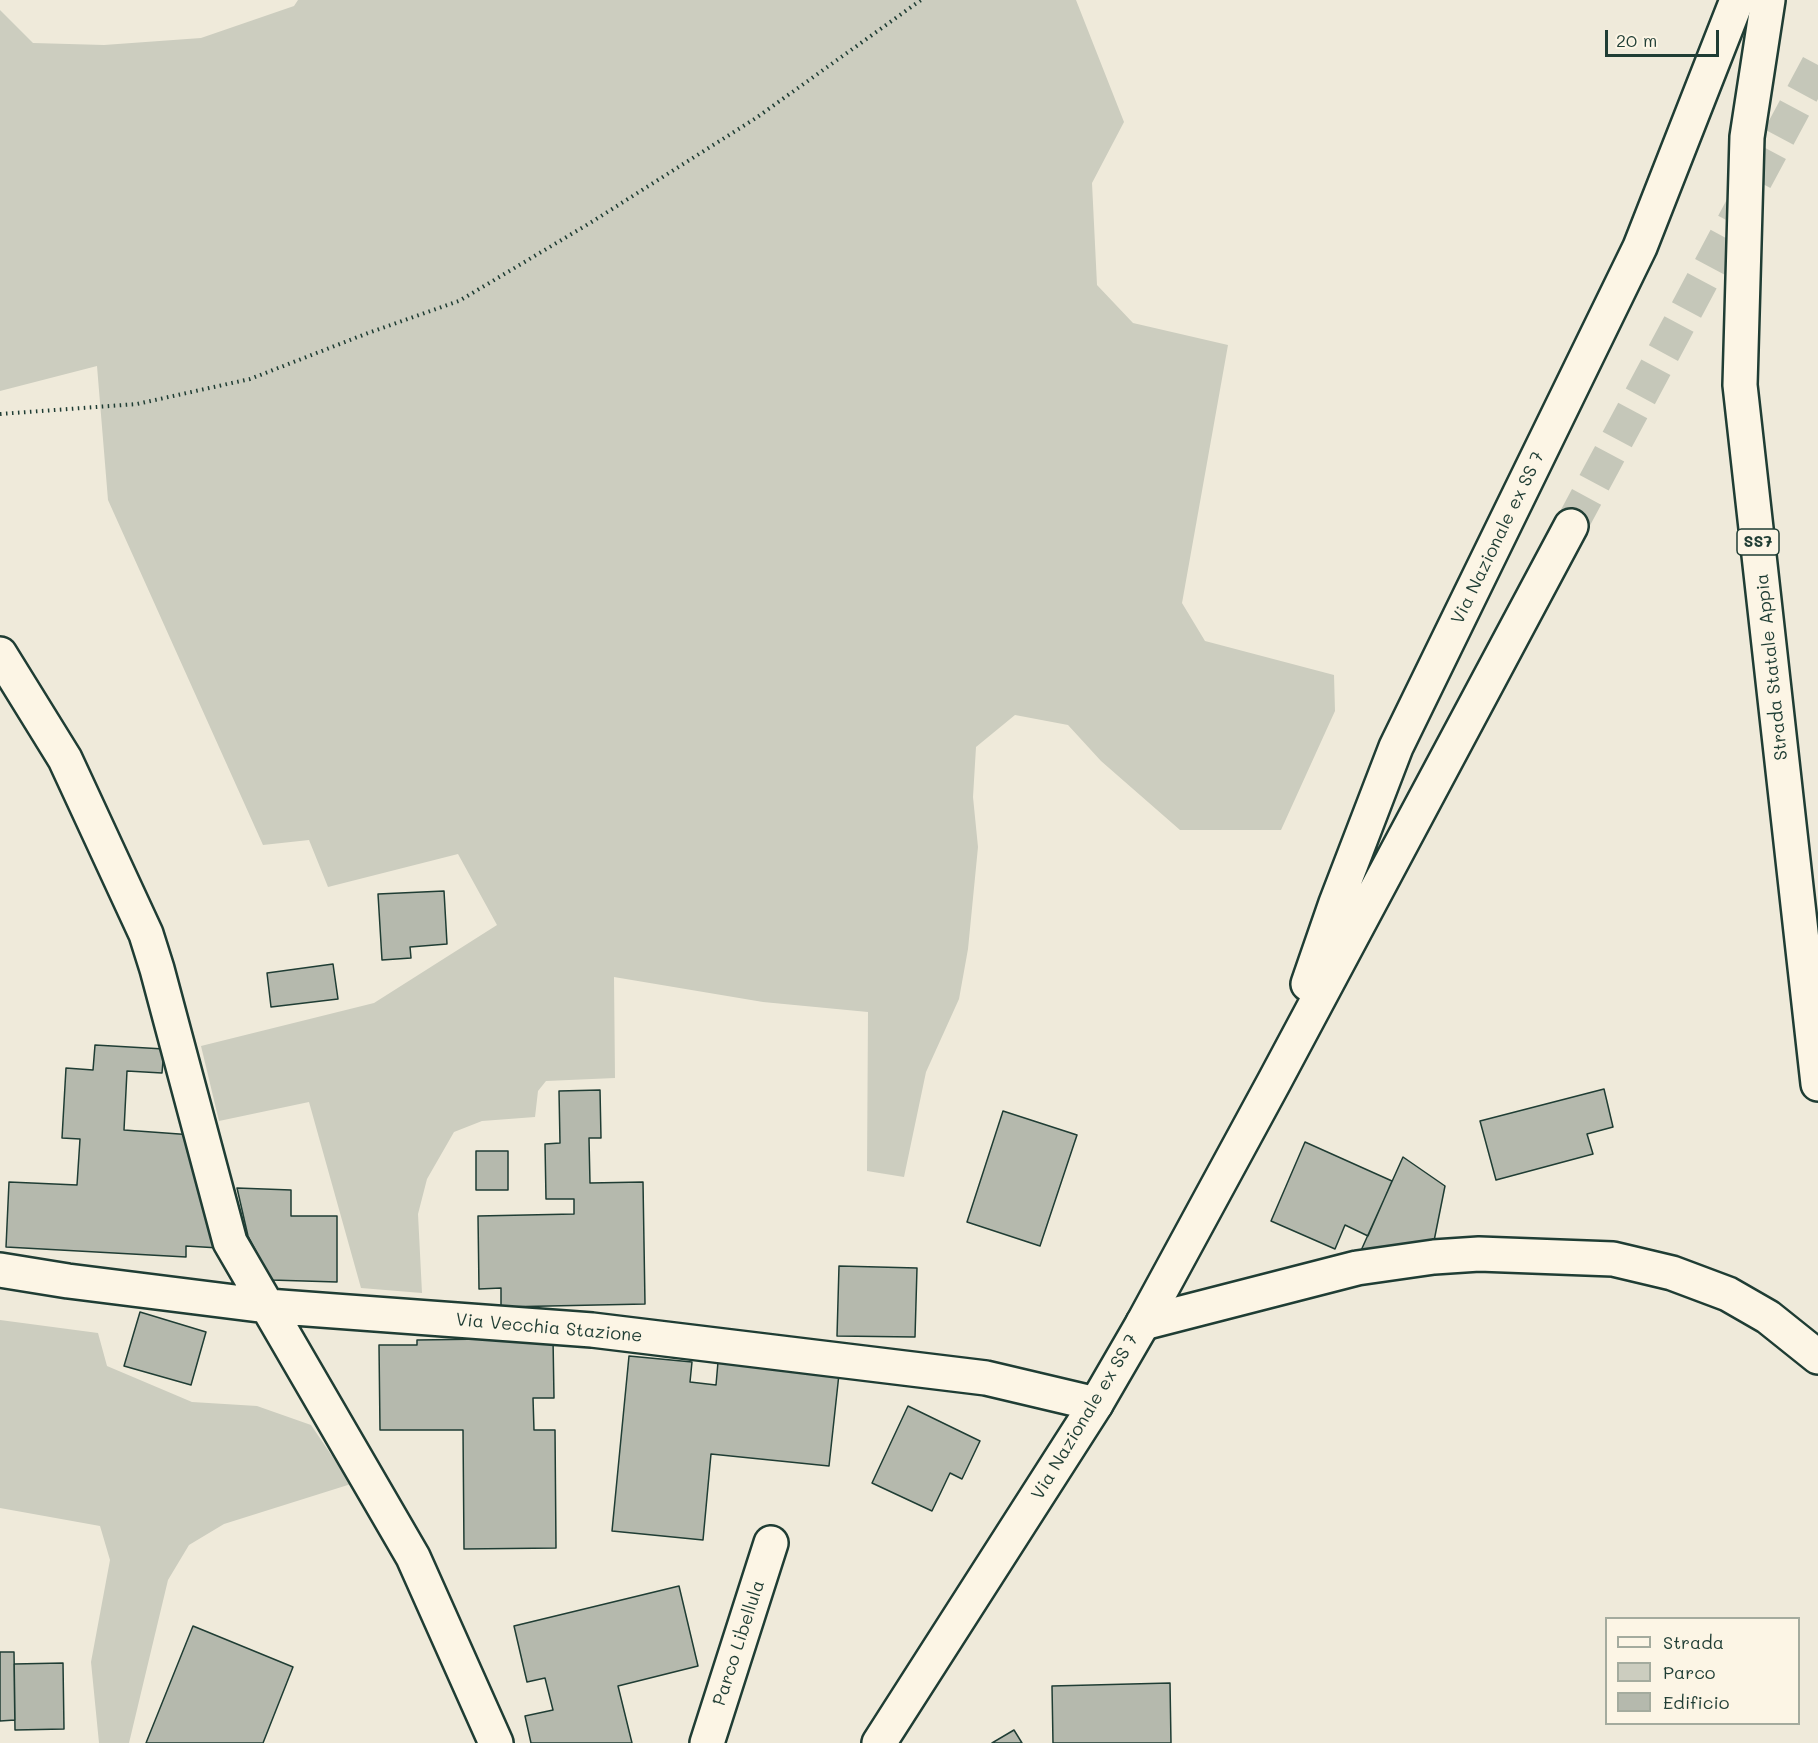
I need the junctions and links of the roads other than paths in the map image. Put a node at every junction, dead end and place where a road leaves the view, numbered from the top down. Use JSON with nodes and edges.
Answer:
{"nodes":[{"id":1,"x":1737,"y":0,"type":"edge"},
{"id":2,"x":1768,"y":0,"type":"edge"},
{"id":3,"x":1571,"y":526,"type":"tunnel mouth"},
{"id":4,"x":0,"y":654,"type":"edge"},
{"id":5,"x":1274,"y":1082,"type":"junction"},
{"id":6,"x":1818,"y":1084,"type":"edge"},
{"id":7,"x":0,"y":1270,"type":"edge"},
{"id":8,"x":267,"y":1306,"type":"junction"},
{"id":9,"x":1143,"y":1323,"type":"junction"},
{"id":10,"x":1818,"y":1357,"type":"edge"},
{"id":11,"x":1096,"y":1404,"type":"junction"},
{"id":12,"x":771,"y":1543,"type":"dead end"},
{"id":13,"x":496,"y":1743,"type":"edge"},
{"id":14,"x":707,"y":1743,"type":"edge"},
{"id":15,"x":879,"y":1743,"type":"edge"}],
"edges":[{"from":1,"to":5,"type":"street","name":"Via Nazionale ex SS 7"},
{"from":2,"to":6,"type":"street","name":"Strada Statale Appia","number":"SS7"},
{"from":3,"to":5,"type":"street","name":"Via Nazionale ex SS 7"},
{"from":4,"to":8,"type":"street"},
{"from":5,"to":9,"type":"street","name":"Via Nazionale ex SS 7"},
{"from":7,"to":8,"type":"street","name":"Via Vecchia Stazione"},
{"from":8,"to":11,"type":"street","name":"Via Vecchia Stazione"},
{"from":8,"to":13,"type":"street"},
{"from":9,"to":10,"type":"street"},
{"from":9,"to":11,"type":"street","name":"Via Nazionale ex SS 7"},
{"from":11,"to":15,"type":"street","name":"Via Nazionale ex SS 7"},
{"from":12,"to":14,"type":"street","name":"Parco Libellula"}]}
